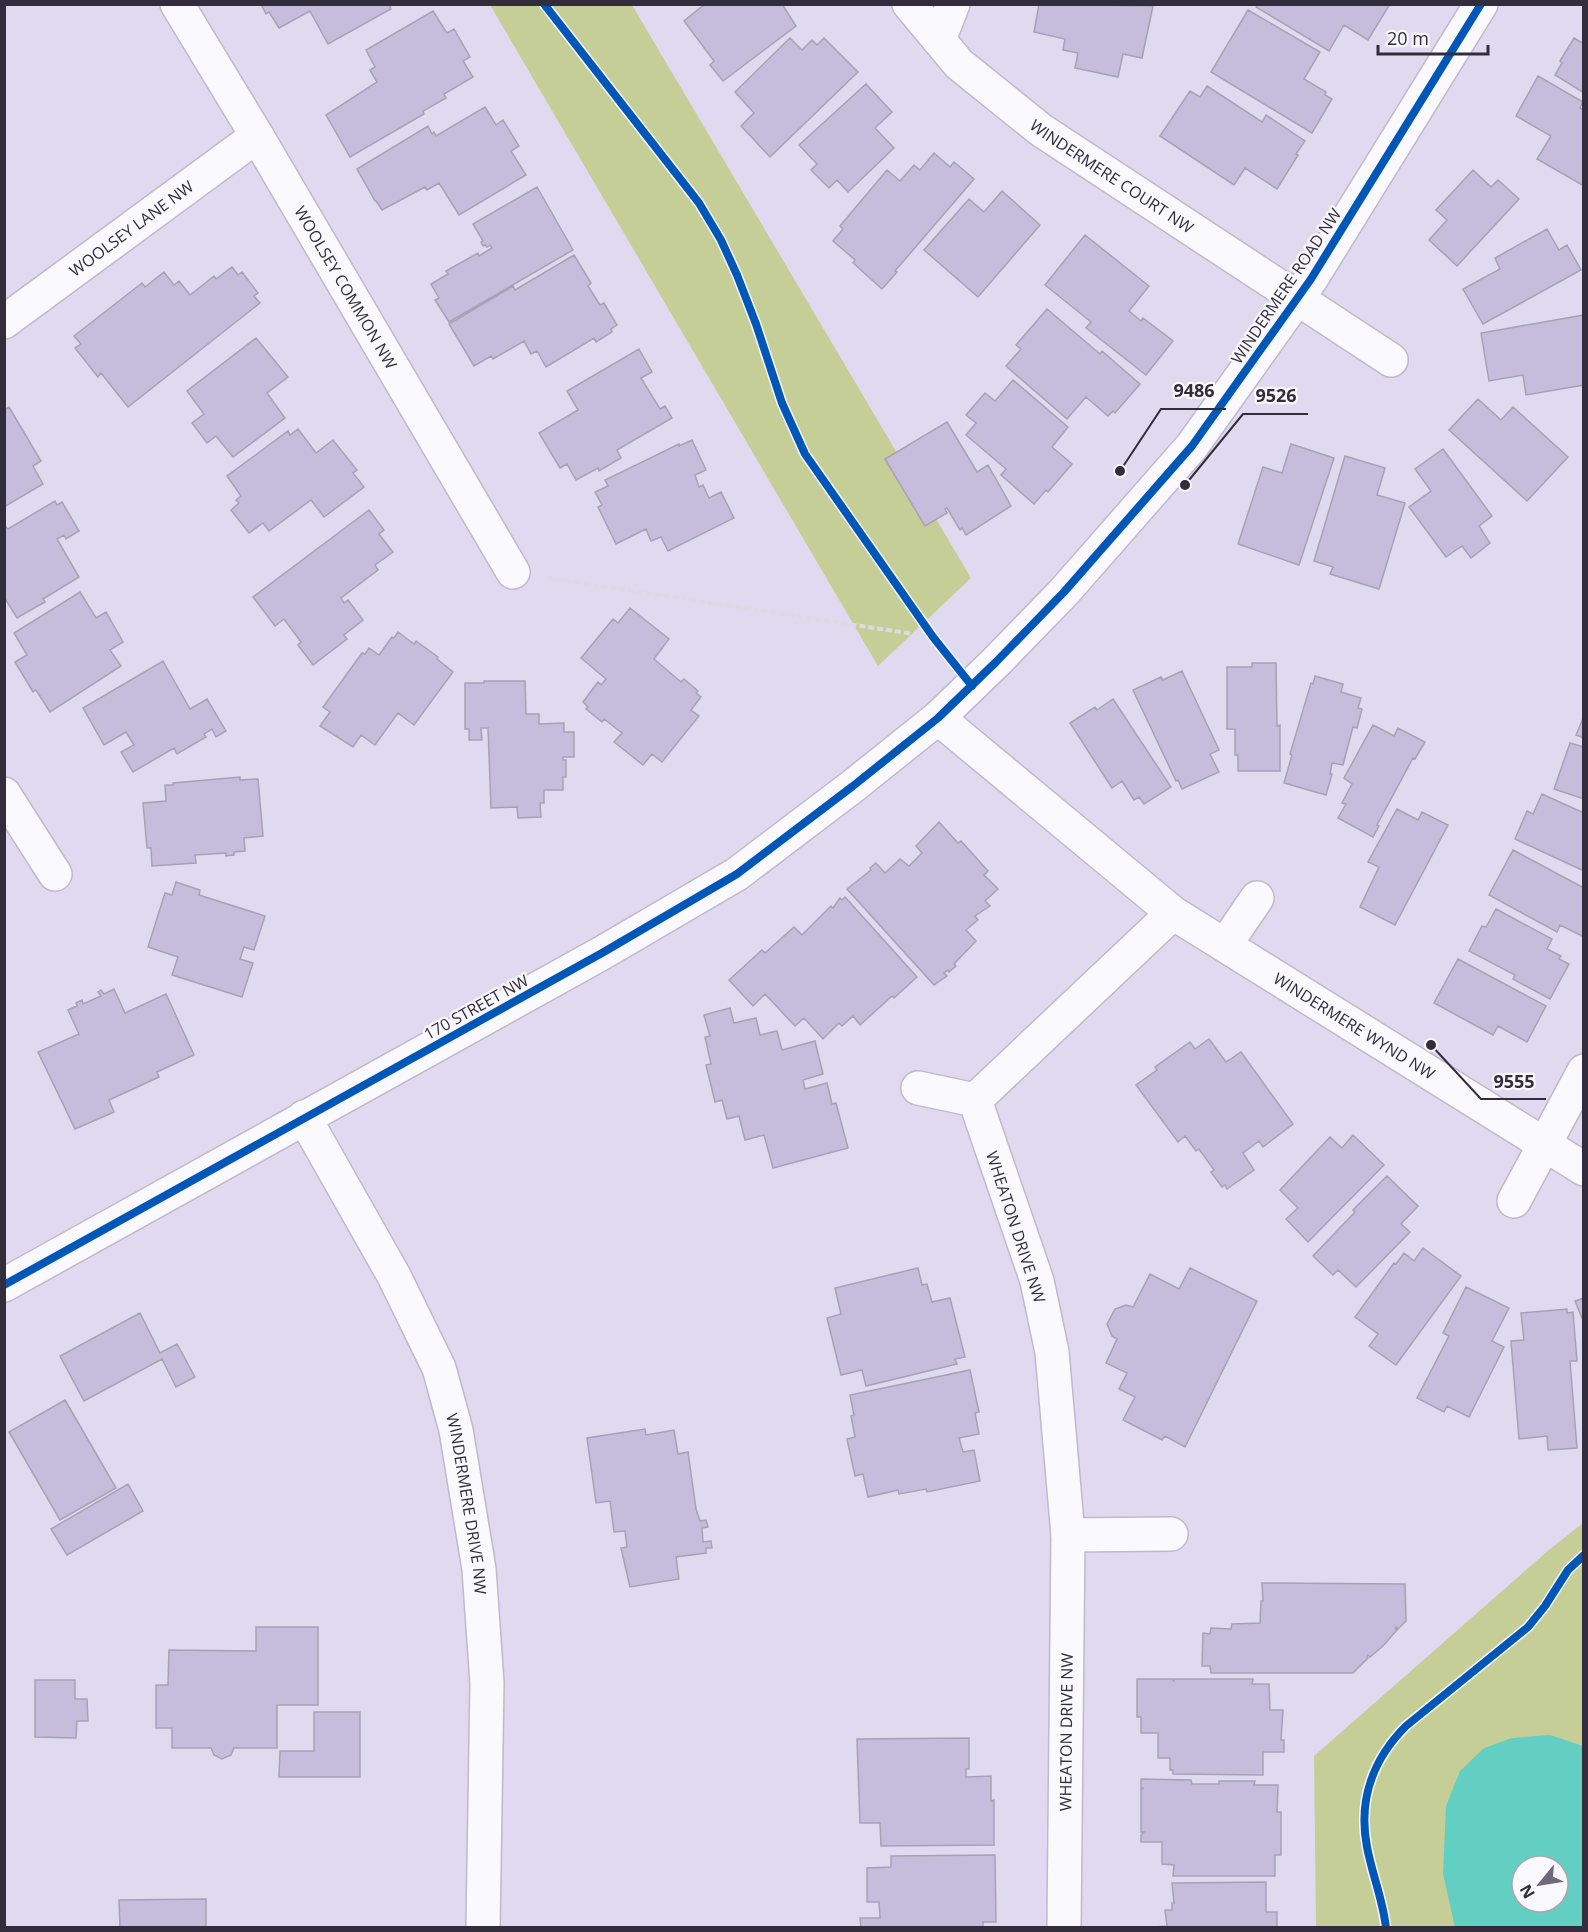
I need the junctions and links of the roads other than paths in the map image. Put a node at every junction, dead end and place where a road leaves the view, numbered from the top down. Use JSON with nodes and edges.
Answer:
{"nodes":[{"id":1,"x":177,"y":4,"type":"edge"},
{"id":2,"x":909,"y":4,"type":"edge"},
{"id":3,"x":953,"y":4,"type":"edge"},
{"id":4,"x":1481,"y":4,"type":"edge"},
{"id":5,"x":939,"y":40,"type":"junction"},
{"id":6,"x":257,"y":136,"type":"junction"},
{"id":7,"x":1297,"y":298,"type":"junction"},
{"id":8,"x":4,"y":322,"type":"edge"},
{"id":9,"x":1391,"y":360,"type":"dead end"},
{"id":10,"x":513,"y":572,"type":"road end"},
{"id":11,"x":938,"y":718,"type":"junction"},
{"id":12,"x":4,"y":794,"type":"edge"},
{"id":13,"x":55,"y":874,"type":"dead end"},
{"id":14,"x":1257,"y":898,"type":"dead end"},
{"id":15,"x":1173,"y":913,"type":"junction"},
{"id":16,"x":1225,"y":945,"type":"junction"},
{"id":17,"x":1584,"y":1071,"type":"edge"},
{"id":18,"x":918,"y":1088,"type":"dead end"},
{"id":19,"x":975,"y":1100,"type":"junction"},
{"id":20,"x":304,"y":1117,"type":"junction"},
{"id":21,"x":1544,"y":1145,"type":"junction"},
{"id":22,"x":1584,"y":1169,"type":"edge"},
{"id":23,"x":1514,"y":1201,"type":"dead end"},
{"id":24,"x":4,"y":1285,"type":"edge"},
{"id":25,"x":1171,"y":1534,"type":"dead end"},
{"id":26,"x":1068,"y":1535,"type":"junction"},
{"id":27,"x":483,"y":1928,"type":"edge"},
{"id":28,"x":1064,"y":1928,"type":"edge"}],
"edges":[{"from":1,"to":6,"type":"street","name":"WOOLSEY COMMON NW"},
{"from":2,"to":5,"type":"street","name":"WINDERMERE COURT NW"},
{"from":3,"to":5,"type":"street"},
{"from":4,"to":7,"type":"street","name":"WINDERMERE ROAD NW"},
{"from":5,"to":7,"type":"street","name":"WINDERMERE COURT NW"},
{"from":6,"to":8,"type":"street","name":"WOOLSEY LANE NW"},
{"from":6,"to":10,"type":"street","name":"WOOLSEY COMMON NW"},
{"from":7,"to":9,"type":"street","name":"WINDERMERE ROAD NW"},
{"from":7,"to":11,"type":"street","name":"WINDERMERE ROAD NW"},
{"from":11,"to":15,"type":"street","name":"WINDERMERE WYND NW"},
{"from":11,"to":20,"type":"street","name":"170 STREET NW"},
{"from":12,"to":13,"type":"street"},
{"from":14,"to":16,"type":"street"},
{"from":15,"to":16,"type":"street","name":"WINDERMERE WYND NW"},
{"from":15,"to":19,"type":"street"},
{"from":16,"to":21,"type":"street","name":"WINDERMERE WYND NW"},
{"from":17,"to":21,"type":"street"},
{"from":18,"to":19,"type":"street"},
{"from":19,"to":26,"type":"street","name":"WHEATON DRIVE NW"},
{"from":20,"to":24,"type":"street","name":"170 STREET NW"},
{"from":20,"to":27,"type":"street","name":"WINDERMERE DRIVE NW"},
{"from":21,"to":22,"type":"street","name":"WINDERMERE WYND NW"},
{"from":21,"to":23,"type":"street"},
{"from":25,"to":26,"type":"street"},
{"from":26,"to":28,"type":"street","name":"WHEATON DRIVE NW"}]}
